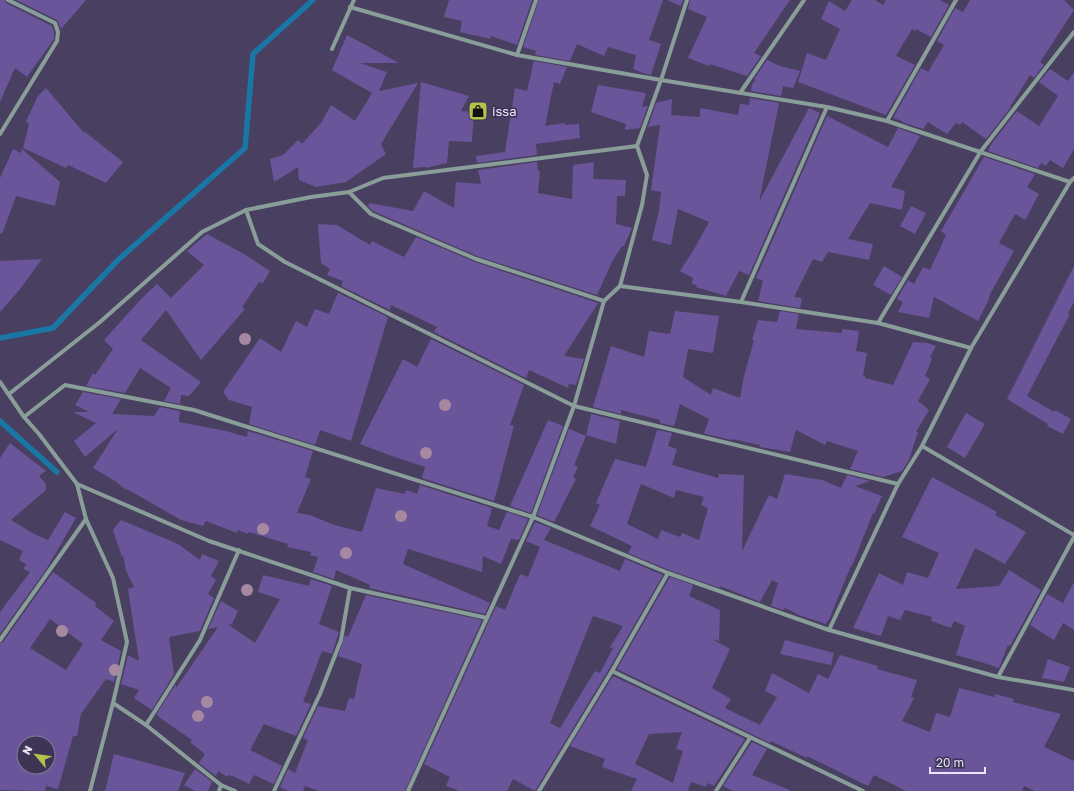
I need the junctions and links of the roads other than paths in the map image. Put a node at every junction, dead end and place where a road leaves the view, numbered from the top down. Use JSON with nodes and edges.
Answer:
{"nodes":[{"id":1,"x":8,"y":0,"type":"edge"},
{"id":2,"x":354,"y":0,"type":"edge"},
{"id":3,"x":536,"y":0,"type":"edge"},
{"id":4,"x":687,"y":0,"type":"edge"},
{"id":5,"x":804,"y":0,"type":"edge"},
{"id":6,"x":956,"y":0,"type":"edge"},
{"id":7,"x":350,"y":7,"type":"junction"},
{"id":8,"x":1074,"y":32,"type":"edge"},
{"id":9,"x":332,"y":49,"type":"dead end"},
{"id":10,"x":517,"y":55,"type":"junction"},
{"id":11,"x":661,"y":80,"type":"junction"},
{"id":12,"x":740,"y":93,"type":"junction"},
{"id":13,"x":827,"y":107,"type":"junction"},
{"id":14,"x":887,"y":121,"type":"junction"},
{"id":15,"x":0,"y":134,"type":"edge"},
{"id":16,"x":637,"y":146,"type":"junction"},
{"id":17,"x":981,"y":151,"type":"junction"},
{"id":18,"x":1074,"y":178,"type":"edge"},
{"id":19,"x":1070,"y":182,"type":"junction"},
{"id":20,"x":349,"y":192,"type":"junction"},
{"id":21,"x":246,"y":210,"type":"junction"},
{"id":22,"x":620,"y":286,"type":"junction"},
{"id":23,"x":604,"y":301,"type":"junction"},
{"id":24,"x":741,"y":302,"type":"junction"},
{"id":25,"x":878,"y":323,"type":"junction"},
{"id":26,"x":971,"y":348,"type":"junction"},
{"id":27,"x":0,"y":382,"type":"edge"},
{"id":28,"x":9,"y":394,"type":"junction"},
{"id":29,"x":574,"y":406,"type":"junction"},
{"id":30,"x":24,"y":417,"type":"junction"},
{"id":31,"x":922,"y":446,"type":"junction"},
{"id":32,"x":77,"y":484,"type":"junction"},
{"id":33,"x":898,"y":484,"type":"junction"},
{"id":34,"x":533,"y":517,"type":"junction"},
{"id":35,"x":86,"y":519,"type":"junction"},
{"id":36,"x":1074,"y":536,"type":"edge"},
{"id":37,"x":239,"y":550,"type":"junction"},
{"id":38,"x":668,"y":573,"type":"junction"},
{"id":39,"x":350,"y":588,"type":"junction"},
{"id":40,"x":487,"y":618,"type":"junction"},
{"id":41,"x":829,"y":630,"type":"junction"},
{"id":42,"x":0,"y":640,"type":"edge"},
{"id":43,"x":612,"y":671,"type":"junction"},
{"id":44,"x":998,"y":677,"type":"junction"},
{"id":45,"x":1074,"y":690,"type":"edge"},
{"id":46,"x":113,"y":703,"type":"junction"},
{"id":47,"x":146,"y":725,"type":"junction"},
{"id":48,"x":750,"y":738,"type":"junction"},
{"id":49,"x":221,"y":785,"type":"junction"},
{"id":50,"x":90,"y":791,"type":"edge"},
{"id":51,"x":219,"y":791,"type":"edge"},
{"id":52,"x":235,"y":791,"type":"edge"},
{"id":53,"x":274,"y":791,"type":"edge"},
{"id":54,"x":408,"y":791,"type":"edge"},
{"id":55,"x":539,"y":791,"type":"edge"},
{"id":56,"x":716,"y":791,"type":"edge"},
{"id":57,"x":863,"y":791,"type":"edge"}],
"edges":[{"from":1,"to":15,"type":"street"},
{"from":2,"to":7,"type":"street"},
{"from":3,"to":10,"type":"street"},
{"from":4,"to":11,"type":"street"},
{"from":5,"to":12,"type":"street"},
{"from":6,"to":14,"type":"street"},
{"from":7,"to":9,"type":"street"},
{"from":7,"to":10,"type":"street"},
{"from":8,"to":17,"type":"street"},
{"from":10,"to":11,"type":"street"},
{"from":11,"to":12,"type":"street"},
{"from":11,"to":16,"type":"street"},
{"from":12,"to":13,"type":"street"},
{"from":13,"to":14,"type":"street"},
{"from":13,"to":24,"type":"street"},
{"from":14,"to":17,"type":"street"},
{"from":16,"to":20,"type":"street"},
{"from":16,"to":22,"type":"street"},
{"from":17,"to":19,"type":"street"},
{"from":17,"to":25,"type":"street"},
{"from":18,"to":19,"type":"street"},
{"from":19,"to":26,"type":"street"},
{"from":20,"to":21,"type":"street"},
{"from":20,"to":23,"type":"street"},
{"from":21,"to":28,"type":"street"},
{"from":21,"to":29,"type":"street"},
{"from":22,"to":23,"type":"street"},
{"from":22,"to":24,"type":"street"},
{"from":23,"to":29,"type":"street"},
{"from":24,"to":25,"type":"street"},
{"from":25,"to":26,"type":"street"},
{"from":26,"to":31,"type":"street"},
{"from":27,"to":28,"type":"street"},
{"from":28,"to":30,"type":"street"},
{"from":29,"to":33,"type":"street"},
{"from":29,"to":34,"type":"street"},
{"from":30,"to":32,"type":"street"},
{"from":30,"to":34,"type":"street"},
{"from":31,"to":33,"type":"street"},
{"from":31,"to":36,"type":"street"},
{"from":32,"to":35,"type":"street"},
{"from":32,"to":37,"type":"street"},
{"from":33,"to":41,"type":"street"},
{"from":34,"to":38,"type":"street"},
{"from":34,"to":40,"type":"street"},
{"from":35,"to":42,"type":"street"},
{"from":35,"to":46,"type":"street"},
{"from":36,"to":44,"type":"street"},
{"from":37,"to":39,"type":"street"},
{"from":37,"to":47,"type":"street"},
{"from":38,"to":41,"type":"street"},
{"from":38,"to":43,"type":"street"},
{"from":39,"to":40,"type":"street"},
{"from":39,"to":53,"type":"street"},
{"from":40,"to":54,"type":"street"},
{"from":41,"to":44,"type":"street"},
{"from":43,"to":48,"type":"street"},
{"from":43,"to":55,"type":"street"},
{"from":44,"to":45,"type":"street"},
{"from":46,"to":47,"type":"street"},
{"from":46,"to":50,"type":"street"},
{"from":47,"to":49,"type":"street"},
{"from":48,"to":56,"type":"street"},
{"from":48,"to":57,"type":"street"},
{"from":49,"to":51,"type":"street"},
{"from":49,"to":52,"type":"street"}]}
